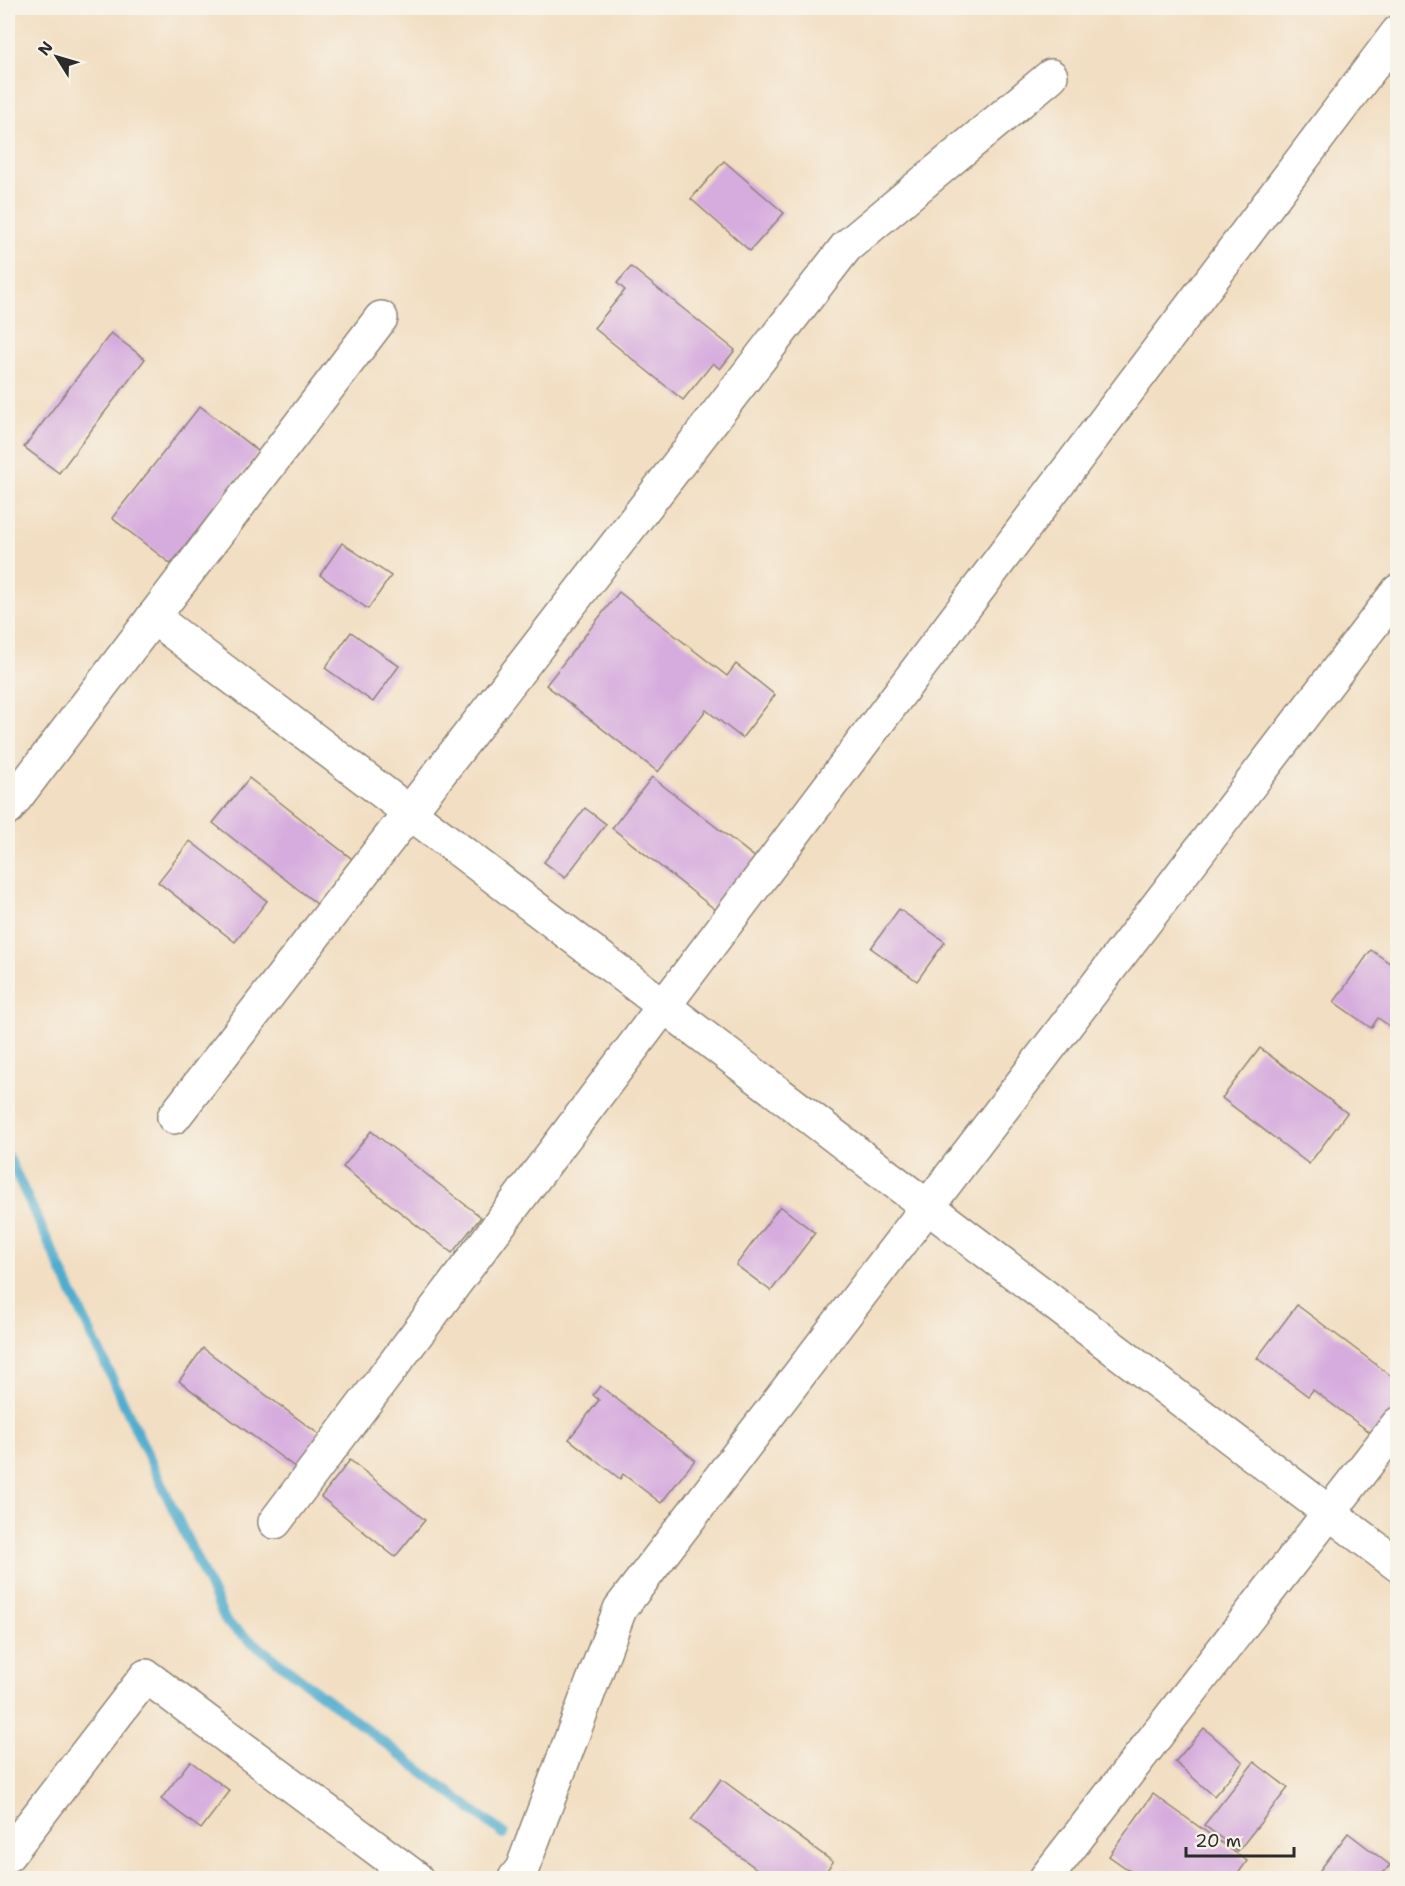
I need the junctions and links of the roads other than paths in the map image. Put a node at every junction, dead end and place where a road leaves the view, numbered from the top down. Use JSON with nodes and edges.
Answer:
{"nodes":[{"id":1,"x":1398,"y":32,"type":"edge"},
{"id":2,"x":1051,"y":76,"type":"dead end"},
{"id":3,"x":381,"y":318,"type":"dead end"},
{"id":4,"x":1398,"y":591,"type":"edge"},
{"id":5,"x":153,"y":617,"type":"junction"},
{"id":6,"x":8,"y":808,"type":"edge"},
{"id":7,"x":410,"y":813,"type":"junction"},
{"id":8,"x":664,"y":1006,"type":"junction"},
{"id":9,"x":174,"y":1117,"type":"dead end"},
{"id":10,"x":928,"y":1208,"type":"junction"},
{"id":11,"x":1398,"y":1424,"type":"edge"},
{"id":12,"x":1330,"y":1513,"type":"junction"},
{"id":13,"x":275,"y":1522,"type":"dead end"},
{"id":14,"x":1398,"y":1565,"type":"edge"},
{"id":15,"x":8,"y":1855,"type":"edge"},
{"id":16,"x":524,"y":1875,"type":"edge"},
{"id":17,"x":416,"y":1878,"type":"edge"},
{"id":18,"x":1046,"y":1878,"type":"edge"}],
"edges":[{"from":1,"to":8,"type":"street"},
{"from":2,"to":7,"type":"street"},
{"from":3,"to":5,"type":"street"},
{"from":4,"to":10,"type":"street"},
{"from":5,"to":6,"type":"street"},
{"from":5,"to":7,"type":"street"},
{"from":7,"to":8,"type":"street"},
{"from":7,"to":9,"type":"street"},
{"from":8,"to":10,"type":"street"},
{"from":8,"to":13,"type":"street"},
{"from":10,"to":12,"type":"street"},
{"from":10,"to":16,"type":"street"},
{"from":11,"to":12,"type":"street"},
{"from":12,"to":14,"type":"street"},
{"from":12,"to":18,"type":"street"},
{"from":15,"to":17,"type":"street"}]}
